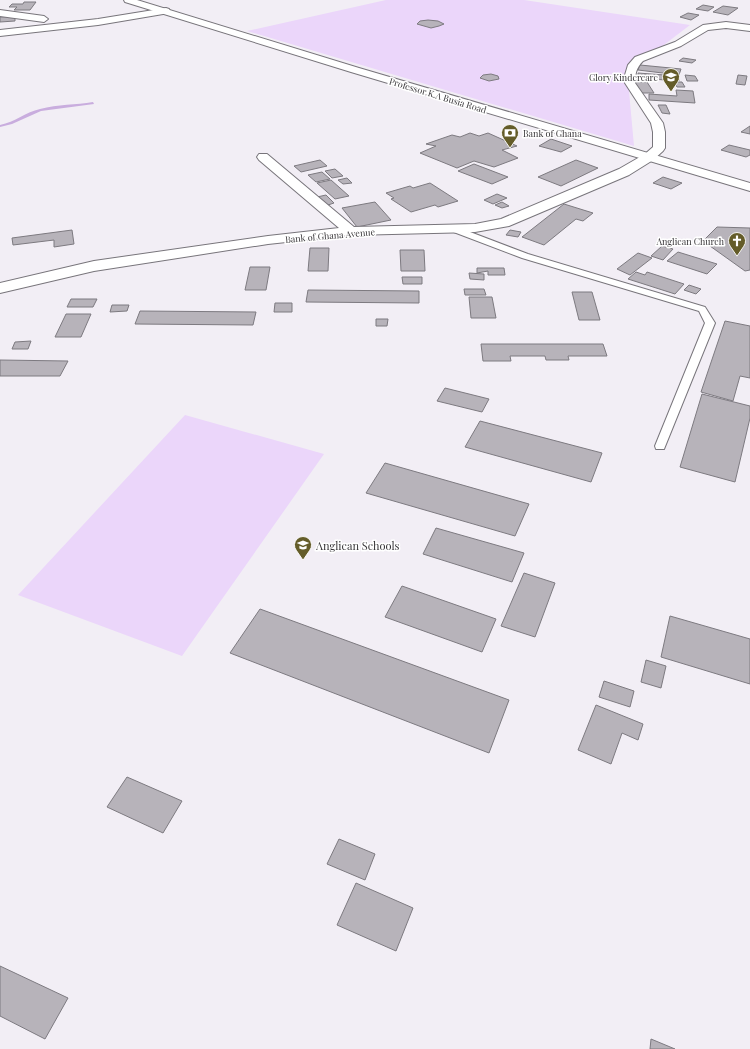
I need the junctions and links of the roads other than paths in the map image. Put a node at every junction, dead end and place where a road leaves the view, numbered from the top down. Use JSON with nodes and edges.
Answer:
{"nodes":[{"id":1,"x":128,"y":0,"type":"edge"},
{"id":2,"x":155,"y":0,"type":"edge"},
{"id":3,"x":166,"y":11,"type":"junction"},
{"id":4,"x":0,"y":13,"type":"edge"},
{"id":5,"x":98,"y":22,"type":"junction"},
{"id":6,"x":750,"y":28,"type":"edge"},
{"id":7,"x":0,"y":33,"type":"edge"},
{"id":8,"x":340,"y":54,"type":"dead end"},
{"id":9,"x":437,"y":83,"type":"dead end"},
{"id":10,"x":591,"y":129,"type":"dead end"},
{"id":11,"x":654,"y":150,"type":"junction"},
{"id":12,"x":263,"y":157,"type":"dead end"},
{"id":13,"x":750,"y":186,"type":"edge"},
{"id":14,"x":454,"y":229,"type":"junction"},
{"id":15,"x":350,"y":231,"type":"junction"},
{"id":16,"x":0,"y":288,"type":"edge"},
{"id":17,"x":660,"y":446,"type":"dead end"}],
"edges":[{"from":1,"to":3,"type":"street","name":"Professor K.A Busia Road"},
{"from":2,"to":8,"type":"street"},
{"from":3,"to":5,"type":"street"},
{"from":3,"to":11,"type":"street","name":"Professor K.A Busia Road"},
{"from":4,"to":5,"type":"street"},
{"from":5,"to":7,"type":"street"},
{"from":6,"to":11,"type":"street"},
{"from":9,"to":10,"type":"street","name":"Professor K.A Busia Road"},
{"from":11,"to":13,"type":"street","name":"Professor K.A Busia Road"},
{"from":11,"to":14,"type":"street","name":"Bank of Ghana Avenue"},
{"from":12,"to":15,"type":"street"},
{"from":14,"to":15,"type":"street","name":"Bank of Ghana Avenue"},
{"from":14,"to":17,"type":"lane"},
{"from":15,"to":16,"type":"street","name":"Bank of Ghana Avenue"}]}
